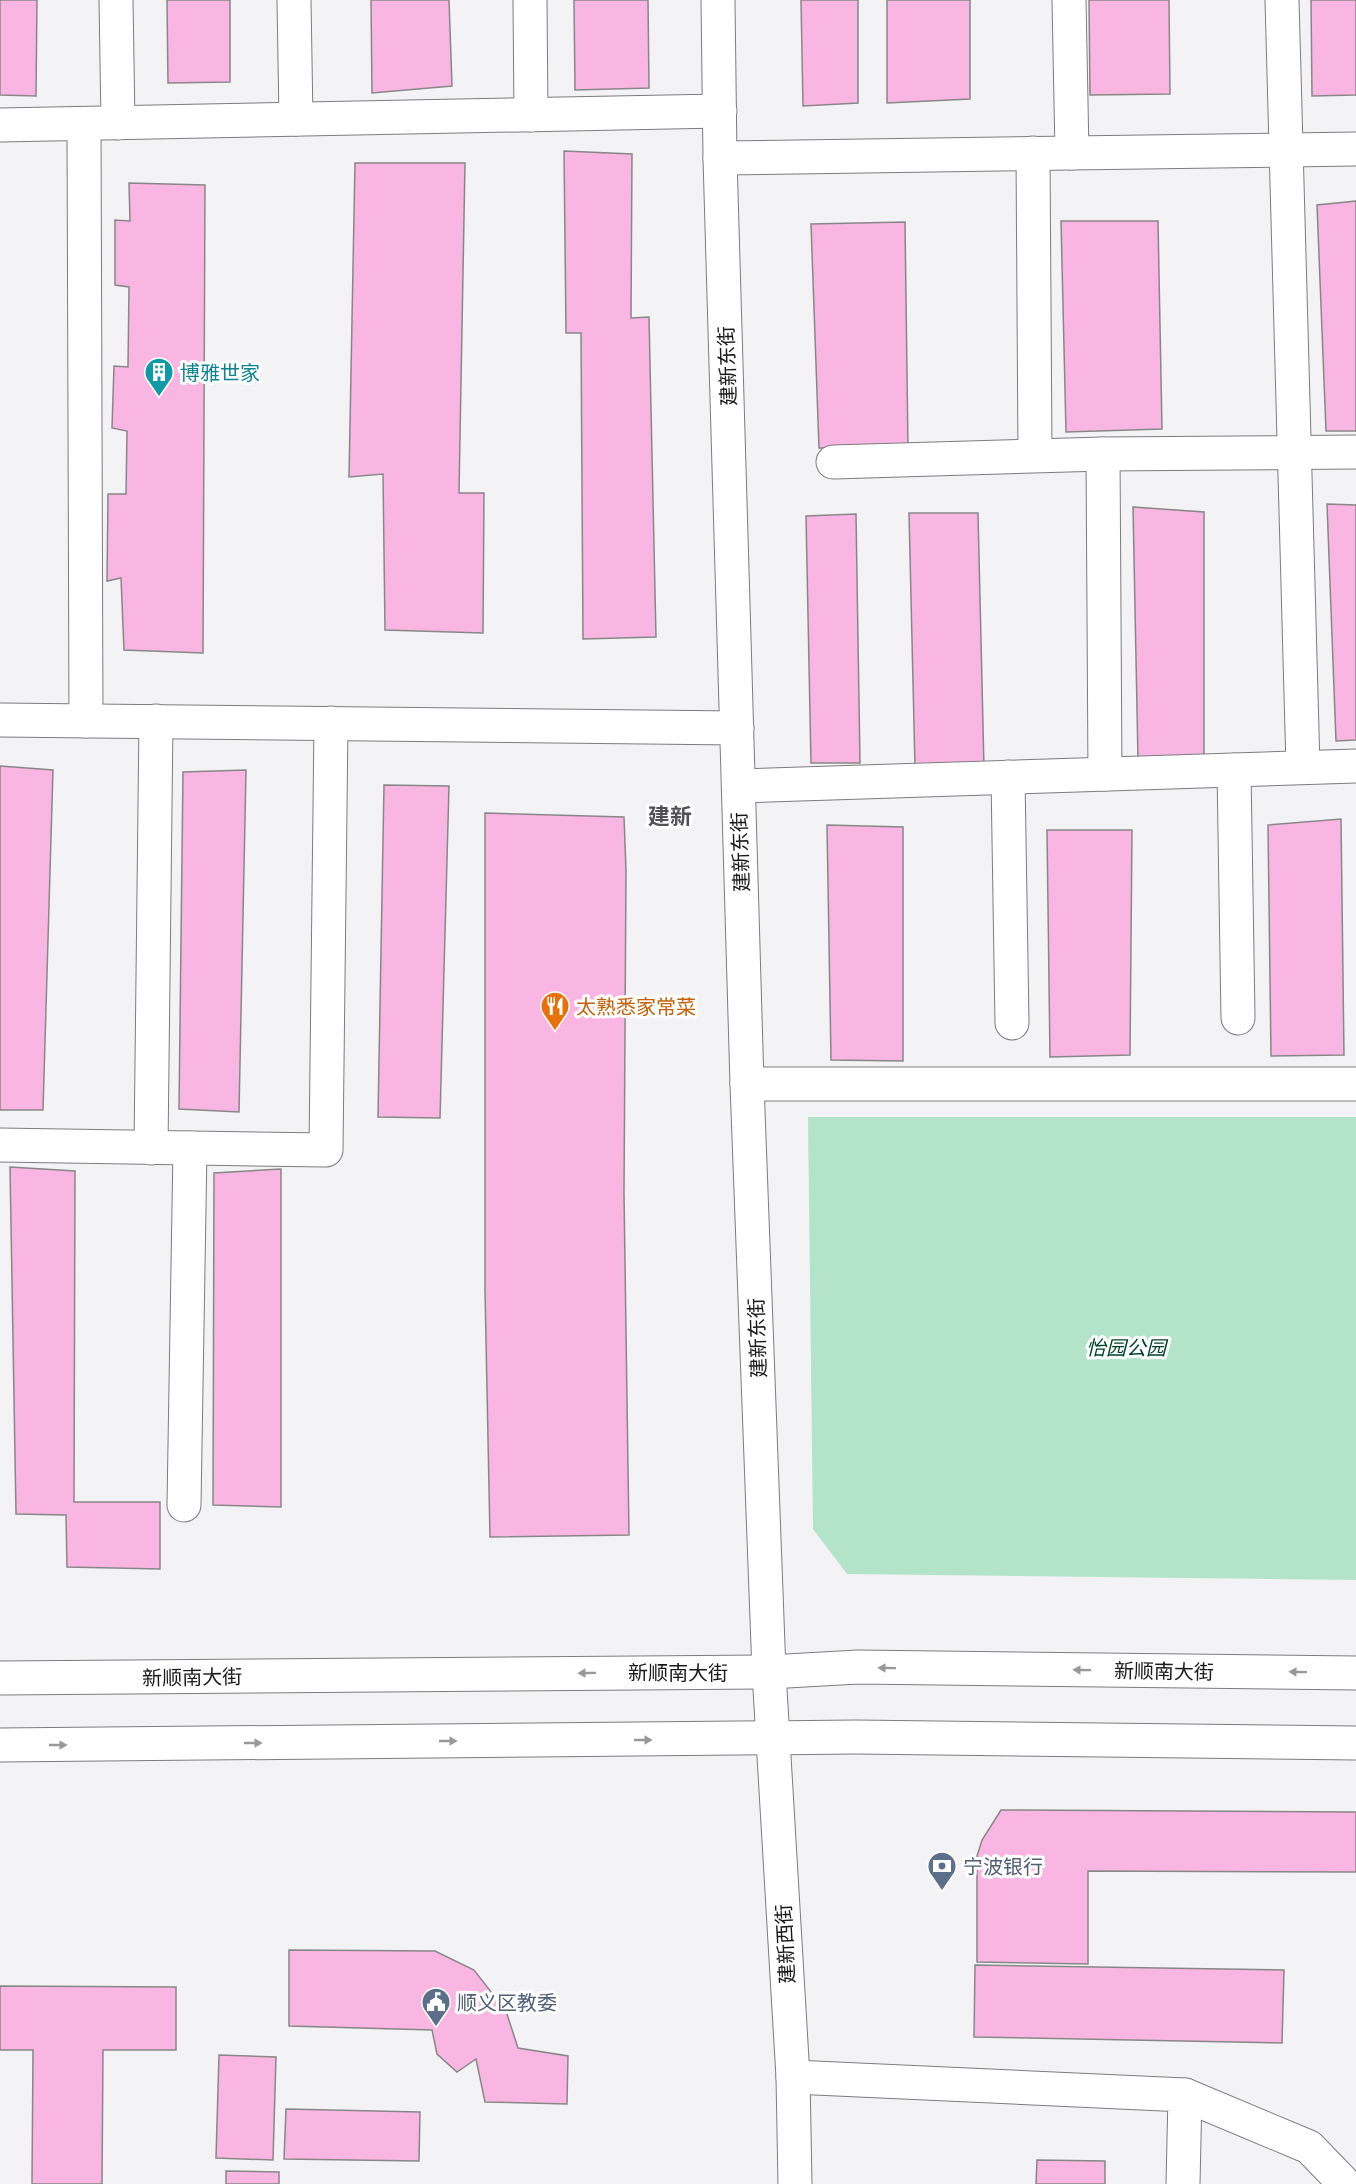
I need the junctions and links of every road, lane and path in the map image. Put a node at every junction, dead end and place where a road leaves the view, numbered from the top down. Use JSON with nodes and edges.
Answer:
{"nodes":[{"id":1,"x":116,"y":0,"type":"edge"},
{"id":2,"x":294,"y":0,"type":"edge"},
{"id":3,"x":530,"y":0,"type":"edge"},
{"id":4,"x":718,"y":0,"type":"edge"},
{"id":5,"x":1069,"y":0,"type":"edge"},
{"id":6,"x":1282,"y":0,"type":"edge"},
{"id":7,"x":720,"y":111,"type":"junction"},
{"id":8,"x":531,"y":115,"type":"junction"},
{"id":9,"x":296,"y":119,"type":"junction"},
{"id":10,"x":118,"y":123,"type":"junction"},
{"id":11,"x":84,"y":124,"type":"junction"},
{"id":12,"x":0,"y":125,"type":"edge"},
{"id":13,"x":1356,"y":149,"type":"edge"},
{"id":14,"x":1286,"y":150,"type":"junction"},
{"id":15,"x":1033,"y":153,"type":"junction"},
{"id":16,"x":1072,"y":153,"type":"junction"},
{"id":17,"x":720,"y":158,"type":"junction"},
{"id":18,"x":1295,"y":452,"type":"junction"},
{"id":19,"x":1356,"y":452,"type":"edge"},
{"id":20,"x":1103,"y":454,"type":"junction"},
{"id":21,"x":1035,"y":455,"type":"junction"},
{"id":22,"x":833,"y":462,"type":"dead end"},
{"id":23,"x":0,"y":720,"type":"edge"},
{"id":24,"x":86,"y":721,"type":"junction"},
{"id":25,"x":156,"y":721,"type":"junction"},
{"id":26,"x":330,"y":723,"type":"junction"},
{"id":27,"x":737,"y":728,"type":"junction"},
{"id":28,"x":1356,"y":766,"type":"edge"},
{"id":29,"x":1303,"y":767,"type":"junction"},
{"id":30,"x":1234,"y":770,"type":"junction"},
{"id":31,"x":1105,"y":774,"type":"junction"},
{"id":32,"x":1008,"y":777,"type":"junction"},
{"id":33,"x":738,"y":786,"type":"junction"},
{"id":34,"x":1238,"y":1018,"type":"dead end"},
{"id":35,"x":1012,"y":1023,"type":"dead end"},
{"id":36,"x":747,"y":1084,"type":"junction"},
{"id":37,"x":1356,"y":1084,"type":"edge"},
{"id":38,"x":0,"y":1145,"type":"edge"},
{"id":39,"x":151,"y":1148,"type":"junction"},
{"id":40,"x":190,"y":1148,"type":"junction"},
{"id":41,"x":184,"y":1505,"type":"dead end"},
{"id":42,"x":769,"y":1672,"type":"junction"},
{"id":43,"x":1356,"y":1673,"type":"edge"},
{"id":44,"x":0,"y":1678,"type":"edge"},
{"id":45,"x":772,"y":1704,"type":"joint"},
{"id":46,"x":773,"y":1738,"type":"junction"},
{"id":47,"x":1356,"y":1743,"type":"edge"},
{"id":48,"x":0,"y":1745,"type":"edge"},
{"id":49,"x":793,"y":2077,"type":"junction"},
{"id":50,"x":1185,"y":2095,"type":"junction"},
{"id":51,"x":795,"y":2184,"type":"edge"},
{"id":52,"x":1184,"y":2184,"type":"edge"},
{"id":53,"x":1346,"y":2184,"type":"edge"}],
"edges":[{"from":1,"to":10,"type":"street"},
{"from":2,"to":9,"type":"street"},
{"from":3,"to":8,"type":"street"},
{"from":4,"to":7,"type":"street","name":"建新东街"},
{"from":5,"to":16,"type":"street"},
{"from":6,"to":14,"type":"street"},
{"from":7,"to":8,"type":"street"},
{"from":7,"to":17,"type":"street","name":"建新东街"},
{"from":8,"to":9,"type":"street"},
{"from":9,"to":10,"type":"street"},
{"from":10,"to":11,"type":"street"},
{"from":11,"to":12,"type":"street"},
{"from":11,"to":24,"type":"street"},
{"from":13,"to":14,"type":"street"},
{"from":14,"to":16,"type":"street"},
{"from":14,"to":18,"type":"street"},
{"from":15,"to":16,"type":"street"},
{"from":15,"to":17,"type":"street"},
{"from":15,"to":21,"type":"street"},
{"from":17,"to":27,"type":"street","name":"建新东街"},
{"from":18,"to":19,"type":"street"},
{"from":18,"to":20,"type":"street"},
{"from":18,"to":29,"type":"street"},
{"from":20,"to":21,"type":"street"},
{"from":20,"to":31,"type":"street"},
{"from":21,"to":22,"type":"street"},
{"from":23,"to":24,"type":"street"},
{"from":24,"to":25,"type":"street"},
{"from":25,"to":26,"type":"street"},
{"from":25,"to":39,"type":"street"},
{"from":26,"to":27,"type":"street"},
{"from":26,"to":40,"type":"street"},
{"from":27,"to":33,"type":"street","name":"建新东街"},
{"from":28,"to":29,"type":"street"},
{"from":29,"to":30,"type":"street"},
{"from":30,"to":31,"type":"street"},
{"from":30,"to":34,"type":"street"},
{"from":31,"to":32,"type":"street"},
{"from":32,"to":33,"type":"street"},
{"from":32,"to":35,"type":"street"},
{"from":33,"to":36,"type":"street","name":"建新东街"},
{"from":36,"to":37,"type":"street"},
{"from":36,"to":42,"type":"street","name":"建新东街"},
{"from":38,"to":39,"type":"street"},
{"from":39,"to":40,"type":"street"},
{"from":40,"to":41,"type":"street"},
{"from":43,"to":42,"type":"street","name":"新顺南大街","one_way":true},
{"from":42,"to":44,"type":"street","name":"新顺南大街","one_way":true},
{"from":42,"to":45,"type":"street","name":"建新东街"},
{"from":45,"to":46,"type":"street","name":"建新西街"},
{"from":46,"to":47,"type":"street"},
{"from":48,"to":46,"type":"street","one_way":true},
{"from":46,"to":49,"type":"street","name":"建新西街"},
{"from":49,"to":50,"type":"street"},
{"from":49,"to":51,"type":"street","name":"建新西街"},
{"from":50,"to":52,"type":"street"},
{"from":50,"to":53,"type":"street"}]}
